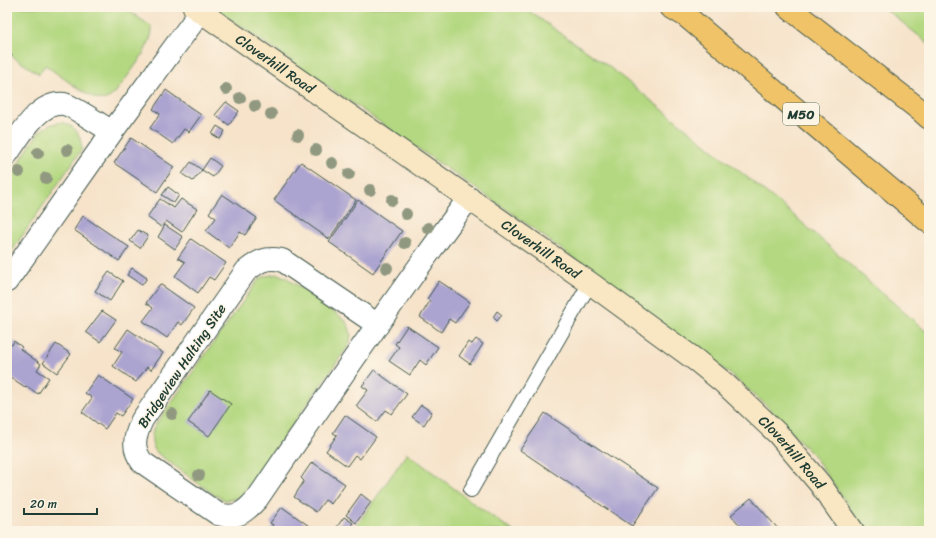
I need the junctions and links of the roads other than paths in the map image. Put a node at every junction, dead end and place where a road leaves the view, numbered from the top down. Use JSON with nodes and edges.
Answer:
{"nodes":[{"id":1,"x":671,"y":7,"type":"edge"},
{"id":2,"x":788,"y":7,"type":"edge"},
{"id":3,"x":197,"y":9,"type":"edge"},
{"id":4,"x":929,"y":118,"type":"edge"},
{"id":5,"x":112,"y":132,"type":"junction"},
{"id":6,"x":7,"y":154,"type":"edge"},
{"id":7,"x":469,"y":198,"type":"junction"},
{"id":8,"x":929,"y":222,"type":"edge"},
{"id":9,"x":7,"y":281,"type":"edge"},
{"id":10,"x":590,"y":283,"type":"junction"},
{"id":11,"x":378,"y":325,"type":"junction"},
{"id":12,"x":471,"y":490,"type":"dead end"},
{"id":13,"x":853,"y":531,"type":"edge"}],
"edges":[{"from":1,"to":8,"type":"highway","number":"M50"},
{"from":2,"to":4,"type":"highway"},
{"from":3,"to":5,"type":"street"},
{"from":3,"to":7,"type":"street","name":"Cloverhill Road"},
{"from":5,"to":6,"type":"street"},
{"from":5,"to":9,"type":"street"},
{"from":7,"to":10,"type":"street","name":"Cloverhill Road"},
{"from":7,"to":11,"type":"street","name":"Bridgeview Halting Site"},
{"from":10,"to":12,"type":"lane"},
{"from":10,"to":13,"type":"street","name":"Cloverhill Road"},
{"from":11,"to":11,"type":"street","name":"Bridgeview Halting Site"}]}
